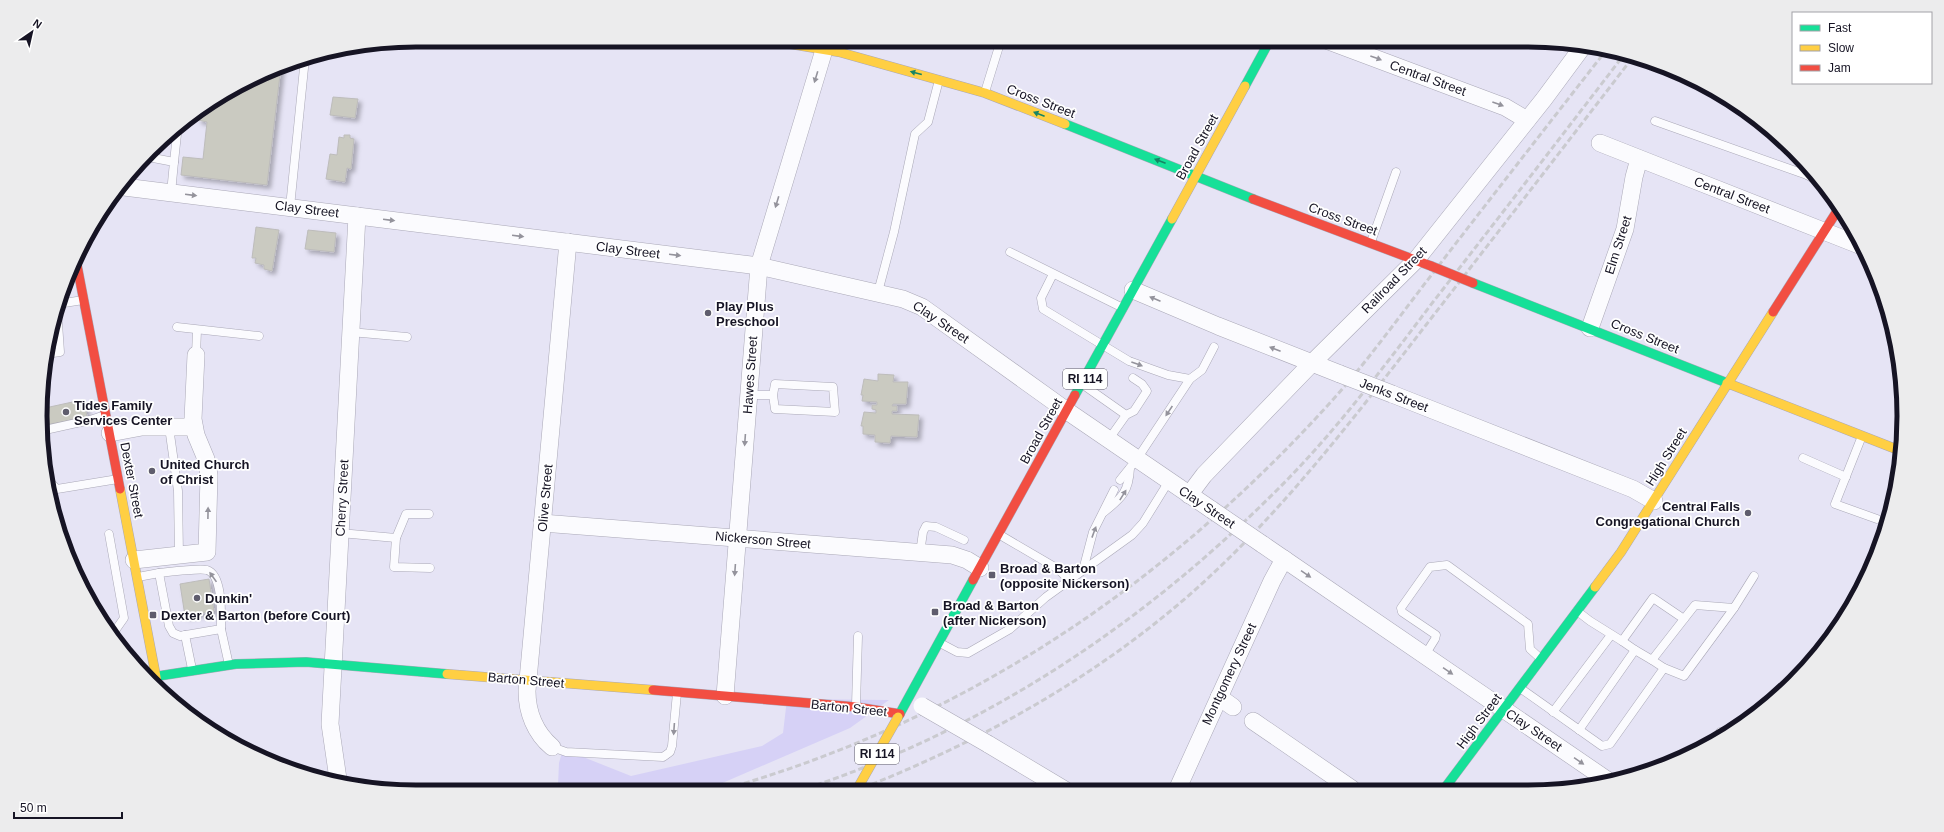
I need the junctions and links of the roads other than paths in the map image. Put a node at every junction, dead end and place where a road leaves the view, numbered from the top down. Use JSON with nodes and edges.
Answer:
{"nodes":[{"id":1,"x":825,"y":47,"type":"edge"},
{"id":2,"x":836,"y":47,"type":"edge"},
{"id":3,"x":999,"y":47,"type":"edge"},
{"id":4,"x":1266,"y":47,"type":"edge"},
{"id":5,"x":1345,"y":47,"type":"edge"},
{"id":6,"x":1580,"y":51,"type":"edge"},
{"id":7,"x":304,"y":65,"type":"edge"},
{"id":8,"x":940,"y":80,"type":"junction"},
{"id":9,"x":985,"y":93,"type":"junction"},
{"id":10,"x":1527,"y":120,"type":"junction"},
{"id":11,"x":1655,"y":121,"type":"dead end"},
{"id":12,"x":177,"y":136,"type":"edge"},
{"id":13,"x":1600,"y":144,"type":"dead end"},
{"id":14,"x":152,"y":159,"type":"edge"},
{"id":15,"x":1639,"y":159,"type":"junction"},
{"id":16,"x":174,"y":162,"type":"junction"},
{"id":17,"x":1396,"y":172,"type":"dead end"},
{"id":18,"x":1806,"y":175,"type":"edge"},
{"id":19,"x":1196,"y":176,"type":"junction"},
{"id":20,"x":126,"y":187,"type":"edge"},
{"id":21,"x":171,"y":193,"type":"junction"},
{"id":22,"x":290,"y":207,"type":"junction"},
{"id":23,"x":1836,"y":213,"type":"edge"},
{"id":24,"x":357,"y":216,"type":"junction"},
{"id":25,"x":1824,"y":232,"type":"junction"},
{"id":26,"x":568,"y":242,"type":"junction"},
{"id":27,"x":1371,"y":243,"type":"junction"},
{"id":28,"x":1854,"y":243,"type":"edge"},
{"id":29,"x":1010,"y":252,"type":"dead end"},
{"id":30,"x":1423,"y":263,"type":"junction"},
{"id":31,"x":759,"y":266,"type":"junction"},
{"id":32,"x":77,"y":270,"type":"edge"},
{"id":33,"x":1053,"y":274,"type":"junction"},
{"id":34,"x":1133,"y":290,"type":"junction"},
{"id":35,"x":878,"y":292,"type":"junction"},
{"id":36,"x":83,"y":300,"type":"junction"},
{"id":37,"x":65,"y":303,"type":"edge"},
{"id":38,"x":1124,"y":308,"type":"junction"},
{"id":39,"x":58,"y":327,"type":"edge"},
{"id":40,"x":177,"y":327,"type":"dead end"},
{"id":41,"x":1590,"y":328,"type":"junction"},
{"id":42,"x":197,"y":330,"type":"junction"},
{"id":43,"x":350,"y":332,"type":"junction"},
{"id":44,"x":259,"y":336,"type":"dead end"},
{"id":45,"x":407,"y":337,"type":"dead end"},
{"id":46,"x":1104,"y":344,"type":"junction"},
{"id":47,"x":1214,"y":347,"type":"dead end"},
{"id":48,"x":52,"y":353,"type":"edge"},
{"id":49,"x":196,"y":355,"type":"joint"},
{"id":50,"x":1312,"y":363,"type":"junction"},
{"id":51,"x":1133,"y":378,"type":"dead end"},
{"id":52,"x":1190,"y":379,"type":"junction"},
{"id":53,"x":1728,"y":383,"type":"junction"},
{"id":54,"x":1082,"y":384,"type":"junction"},
{"id":55,"x":748,"y":395,"type":"junction"},
{"id":56,"x":773,"y":395,"type":"junction"},
{"id":57,"x":1067,"y":411,"type":"junction"},
{"id":58,"x":106,"y":414,"type":"junction"},
{"id":59,"x":1126,"y":415,"type":"junction"},
{"id":60,"x":169,"y":427,"type":"junction"},
{"id":61,"x":194,"y":427,"type":"junction"},
{"id":62,"x":48,"y":429,"type":"edge"},
{"id":63,"x":110,"y":434,"type":"junction"},
{"id":64,"x":1862,"y":436,"type":"junction"},
{"id":65,"x":1109,"y":439,"type":"junction"},
{"id":66,"x":1895,"y":449,"type":"edge"},
{"id":67,"x":1803,"y":458,"type":"dead end"},
{"id":68,"x":1134,"y":463,"type":"junction"},
{"id":69,"x":1846,"y":477,"type":"junction"},
{"id":70,"x":118,"y":479,"type":"junction"},
{"id":71,"x":1120,"y":480,"type":"dead end"},
{"id":72,"x":1169,"y":481,"type":"junction"},
{"id":73,"x":54,"y":486,"type":"edge"},
{"id":74,"x":1114,"y":490,"type":"dead end"},
{"id":75,"x":1189,"y":495,"type":"junction"},
{"id":76,"x":1654,"y":501,"type":"junction"},
{"id":77,"x":429,"y":514,"type":"dead end"},
{"id":78,"x":1102,"y":514,"type":"junction"},
{"id":79,"x":1877,"y":519,"type":"dead end"},
{"id":80,"x":542,"y":523,"type":"junction"},
{"id":81,"x":340,"y":533,"type":"junction"},
{"id":82,"x":109,"y":534,"type":"dead end"},
{"id":83,"x":999,"y":535,"type":"junction"},
{"id":84,"x":396,"y":538,"type":"junction"},
{"id":85,"x":737,"y":538,"type":"junction"},
{"id":86,"x":964,"y":540,"type":"dead end"},
{"id":87,"x":920,"y":553,"type":"junction"},
{"id":88,"x":180,"y":555,"type":"junction"},
{"id":89,"x":1284,"y":559,"type":"junction"},
{"id":90,"x":124,"y":561,"type":"junction"},
{"id":91,"x":430,"y":568,"type":"dead end"},
{"id":92,"x":980,"y":568,"type":"junction"},
{"id":93,"x":1083,"y":570,"type":"junction"},
{"id":94,"x":159,"y":573,"type":"junction"},
{"id":95,"x":1754,"y":576,"type":"dead end"},
{"id":96,"x":137,"y":577,"type":"junction"},
{"id":97,"x":1069,"y":580,"type":"junction"},
{"id":98,"x":1734,"y":608,"type":"junction"},
{"id":99,"x":1577,"y":611,"type":"junction"},
{"id":100,"x":1684,"y":619,"type":"junction"},
{"id":101,"x":221,"y":628,"type":"junction"},
{"id":102,"x":115,"y":630,"type":"edge"},
{"id":103,"x":1611,"y":634,"type":"junction"},
{"id":104,"x":185,"y":635,"type":"junction"},
{"id":105,"x":858,"y":636,"type":"dead end"},
{"id":106,"x":1622,"y":641,"type":"junction"},
{"id":107,"x":940,"y":643,"type":"junction"},
{"id":108,"x":1635,"y":650,"type":"junction"},
{"id":109,"x":1425,"y":655,"type":"junction"},
{"id":110,"x":1541,"y":658,"type":"junction"},
{"id":111,"x":1652,"y":660,"type":"junction"},
{"id":112,"x":332,"y":664,"type":"junction"},
{"id":113,"x":229,"y":665,"type":"junction"},
{"id":114,"x":1664,"y":668,"type":"junction"},
{"id":115,"x":192,"y":670,"type":"junction"},
{"id":116,"x":155,"y":677,"type":"edge"},
{"id":117,"x":155,"y":678,"type":"edge"},
{"id":118,"x":528,"y":680,"type":"junction"},
{"id":119,"x":1519,"y":688,"type":"junction"},
{"id":120,"x":677,"y":692,"type":"junction"},
{"id":121,"x":725,"y":696,"type":"junction"},
{"id":122,"x":1219,"y":697,"type":"junction"},
{"id":123,"x":915,"y":702,"type":"junction"},
{"id":124,"x":856,"y":707,"type":"junction"},
{"id":125,"x":1233,"y":707,"type":"dead end"},
{"id":126,"x":1504,"y":709,"type":"junction"},
{"id":127,"x":1553,"y":712,"type":"junction"},
{"id":128,"x":899,"y":716,"type":"junction"},
{"id":129,"x":1253,"y":721,"type":"dead end"},
{"id":130,"x":1579,"y":730,"type":"junction"},
{"id":131,"x":552,"y":747,"type":"joint"},
{"id":132,"x":338,"y":776,"type":"edge"},
{"id":133,"x":1603,"y":777,"type":"edge"},
{"id":134,"x":859,"y":785,"type":"edge"},
{"id":135,"x":1054,"y":785,"type":"edge"},
{"id":136,"x":1179,"y":785,"type":"edge"},
{"id":137,"x":1346,"y":785,"type":"edge"},
{"id":138,"x":1447,"y":785,"type":"edge"}],
"edges":[{"from":1,"to":31,"type":"street","name":"Hawes Street","one_way":true},
{"from":8,"to":2,"type":"main road","name":"Cross Street","one_way":true},
{"from":3,"to":9,"type":"lane"},
{"from":4,"to":19,"type":"main road","name":"Broad Street","number":"RI 114"},
{"from":5,"to":10,"type":"street","name":"Central Street","one_way":true},
{"from":6,"to":10,"type":"street","name":"Railroad Street"},
{"from":7,"to":22,"type":"lane"},
{"from":8,"to":9,"type":"main road","name":"Cross Street"},
{"from":8,"to":35,"type":"lane"},
{"from":19,"to":9,"type":"main road","name":"Cross Street","one_way":true},
{"from":10,"to":30,"type":"street","name":"Railroad Street"},
{"from":11,"to":18,"type":"lane"},
{"from":12,"to":16,"type":"lane"},
{"from":13,"to":15,"type":"street","name":"Central Street"},
{"from":14,"to":16,"type":"lane"},
{"from":15,"to":25,"type":"street","name":"Central Street"},
{"from":15,"to":41,"type":"street","name":"Elm Street"},
{"from":16,"to":21,"type":"lane"},
{"from":17,"to":27,"type":"lane"},
{"from":19,"to":27,"type":"main road","name":"Cross Street"},
{"from":19,"to":34,"type":"main road","name":"Broad Street","number":"RI 114"},
{"from":20,"to":21,"type":"street","name":"Clay Street"},
{"from":21,"to":22,"type":"street","name":"Clay Street","one_way":true},
{"from":22,"to":24,"type":"street","name":"Clay Street"},
{"from":23,"to":25,"type":"main road","name":"High Street"},
{"from":24,"to":26,"type":"street","name":"Clay Street","one_way":true},
{"from":24,"to":43,"type":"street","name":"Cherry Street"},
{"from":25,"to":28,"type":"street","name":"Central Street"},
{"from":25,"to":53,"type":"main road","name":"High Street"},
{"from":26,"to":31,"type":"street","name":"Clay Street","one_way":true},
{"from":26,"to":80,"type":"street","name":"Olive Street"},
{"from":27,"to":30,"type":"main road","name":"Cross Street"},
{"from":29,"to":33,"type":"lane"},
{"from":30,"to":41,"type":"main road","name":"Cross Street","bridge":true},
{"from":30,"to":50,"type":"street","name":"Railroad Street"},
{"from":31,"to":35,"type":"street","name":"Clay Street"},
{"from":31,"to":55,"type":"street","name":"Hawes Street"},
{"from":32,"to":36,"type":"main road","name":"Dexter Street"},
{"from":33,"to":38,"type":"lane"},
{"from":33,"to":46,"type":"lane"},
{"from":34,"to":38,"type":"main road","name":"Broad Street","number":"RI 114"},
{"from":50,"to":34,"type":"street","name":"Jenks Street","one_way":true},
{"from":35,"to":57,"type":"street","name":"Clay Street"},
{"from":36,"to":37,"type":"lane"},
{"from":36,"to":58,"type":"main road","name":"Dexter Street"},
{"from":38,"to":46,"type":"main road","name":"Broad Street","number":"RI 114"},
{"from":39,"to":48,"type":"lane"},
{"from":40,"to":42,"type":"lane"},
{"from":41,"to":53,"type":"main road","name":"Cross Street"},
{"from":42,"to":44,"type":"lane"},
{"from":42,"to":49,"type":"lane"},
{"from":43,"to":45,"type":"lane"},
{"from":43,"to":81,"type":"street","name":"Cherry Street"},
{"from":46,"to":52,"type":"lane","one_way":true},
{"from":46,"to":54,"type":"main road","name":"Broad Street","number":"RI 114"},
{"from":47,"to":52,"type":"lane"},
{"from":49,"to":61,"type":"street"},
{"from":50,"to":75,"type":"street","name":"Railroad Street"},
{"from":50,"to":76,"type":"street","name":"Jenks Street","bridge":true},
{"from":51,"to":59,"type":"lane"},
{"from":52,"to":68,"type":"lane","one_way":true},
{"from":53,"to":64,"type":"main road","name":"Cross Street"},
{"from":53,"to":76,"type":"main road","name":"High Street"},
{"from":54,"to":57,"type":"main road","name":"Broad Street","number":"RI 114"},
{"from":54,"to":59,"type":"lane"},
{"from":55,"to":56,"type":"lane"},
{"from":55,"to":85,"type":"street","name":"Hawes Street","one_way":true},
{"from":56,"to":56,"type":"lane"},
{"from":57,"to":65,"type":"street","name":"Clay Street"},
{"from":57,"to":83,"type":"main road","name":"Broad Street","number":"RI 114"},
{"from":58,"to":62,"type":"lane"},
{"from":58,"to":63,"type":"main road","name":"Dexter Street"},
{"from":59,"to":65,"type":"lane"},
{"from":60,"to":61,"type":"street"},
{"from":60,"to":63,"type":"street"},
{"from":60,"to":88,"type":"lane"},
{"from":88,"to":61,"type":"street","one_way":true},
{"from":63,"to":70,"type":"main road","name":"Dexter Street"},
{"from":64,"to":66,"type":"main road","name":"Cross Street"},
{"from":64,"to":69,"type":"lane"},
{"from":65,"to":68,"type":"street","name":"Clay Street"},
{"from":67,"to":69,"type":"lane"},
{"from":68,"to":71,"type":"lane"},
{"from":68,"to":72,"type":"street","name":"Clay Street"},
{"from":78,"to":68,"type":"lane","one_way":true},
{"from":69,"to":79,"type":"lane"},
{"from":70,"to":73,"type":"lane"},
{"from":70,"to":90,"type":"main road","name":"Dexter Street"},
{"from":72,"to":75,"type":"street","name":"Clay Street"},
{"from":72,"to":93,"type":"lane"},
{"from":74,"to":78,"type":"lane"},
{"from":75,"to":89,"type":"street","name":"Clay Street","bridge":true},
{"from":76,"to":99,"type":"main road","name":"High Street"},
{"from":77,"to":84,"type":"lane"},
{"from":93,"to":78,"type":"lane","one_way":true},
{"from":80,"to":85,"type":"street","name":"Nickerson Street"},
{"from":80,"to":118,"type":"street","name":"Olive Street"},
{"from":81,"to":84,"type":"lane"},
{"from":81,"to":112,"type":"street","name":"Cherry Street"},
{"from":82,"to":90,"type":"lane"},
{"from":83,"to":92,"type":"main road","name":"Broad Street","number":"RI 114"},
{"from":83,"to":97,"type":"lane"},
{"from":84,"to":91,"type":"lane"},
{"from":85,"to":87,"type":"street","name":"Nickerson Street"},
{"from":85,"to":121,"type":"street","name":"Hawes Street","one_way":true},
{"from":86,"to":87,"type":"lane"},
{"from":87,"to":92,"type":"street","name":"Nickerson Street"},
{"from":88,"to":90,"type":"street"},
{"from":89,"to":109,"type":"street","name":"Clay Street","one_way":true},
{"from":89,"to":122,"type":"street","name":"Montgomery Street"},
{"from":90,"to":96,"type":"main road","name":"Dexter Street"},
{"from":90,"to":102,"type":"lane"},
{"from":92,"to":107,"type":"main road","name":"Broad Street","number":"RI 114"},
{"from":93,"to":97,"type":"lane"},
{"from":94,"to":96,"type":"lane"},
{"from":101,"to":94,"type":"lane","one_way":true},
{"from":94,"to":104,"type":"lane"},
{"from":95,"to":98,"type":"lane"},
{"from":96,"to":116,"type":"main road","name":"Dexter Street"},
{"from":97,"to":107,"type":"lane"},
{"from":98,"to":100,"type":"lane"},
{"from":98,"to":114,"type":"lane"},
{"from":99,"to":103,"type":"lane"},
{"from":99,"to":110,"type":"main road","name":"High Street"},
{"from":100,"to":106,"type":"lane"},
{"from":100,"to":111,"type":"lane"},
{"from":101,"to":104,"type":"lane"},
{"from":101,"to":113,"type":"lane"},
{"from":103,"to":106,"type":"lane"},
{"from":103,"to":127,"type":"lane"},
{"from":104,"to":115,"type":"lane"},
{"from":105,"to":124,"type":"lane"},
{"from":106,"to":108,"type":"lane"},
{"from":107,"to":123,"type":"main road","name":"Broad Street","number":"RI 114"},
{"from":108,"to":111,"type":"lane"},
{"from":108,"to":130,"type":"lane"},
{"from":109,"to":110,"type":"lane"},
{"from":109,"to":126,"type":"street","name":"Clay Street","one_way":true},
{"from":110,"to":119,"type":"main road","name":"High Street"},
{"from":111,"to":114,"type":"lane"},
{"from":112,"to":113,"type":"main road","name":"Barton Street"},
{"from":112,"to":118,"type":"main road","name":"Barton Street"},
{"from":112,"to":132,"type":"street","name":"Cherry Street"},
{"from":113,"to":115,"type":"main road","name":"Barton Street"},
{"from":114,"to":130,"type":"lane"},
{"from":115,"to":117,"type":"main road","name":"Barton Street"},
{"from":118,"to":120,"type":"main road","name":"Barton Street"},
{"from":118,"to":131,"type":"street","name":"Olive Street"},
{"from":119,"to":126,"type":"main road","name":"High Street"},
{"from":119,"to":127,"type":"lane"},
{"from":120,"to":121,"type":"main road","name":"Barton Street"},
{"from":120,"to":131,"type":"lane","one_way":true},
{"from":121,"to":124,"type":"main road","name":"Barton Street"},
{"from":122,"to":125,"type":"street"},
{"from":122,"to":136,"type":"street","name":"Montgomery Street"},
{"from":123,"to":128,"type":"main road","name":"Broad Street","number":"RI 114"},
{"from":123,"to":135,"type":"street","bridge":true},
{"from":124,"to":128,"type":"main road","name":"Barton Street"},
{"from":126,"to":133,"type":"street","name":"Clay Street","one_way":true},
{"from":126,"to":138,"type":"main road","name":"High Street"},
{"from":127,"to":130,"type":"lane"},
{"from":128,"to":134,"type":"main road","name":"Broad Street","number":"RI 114","bridge":true},
{"from":129,"to":137,"type":"street"}]}
